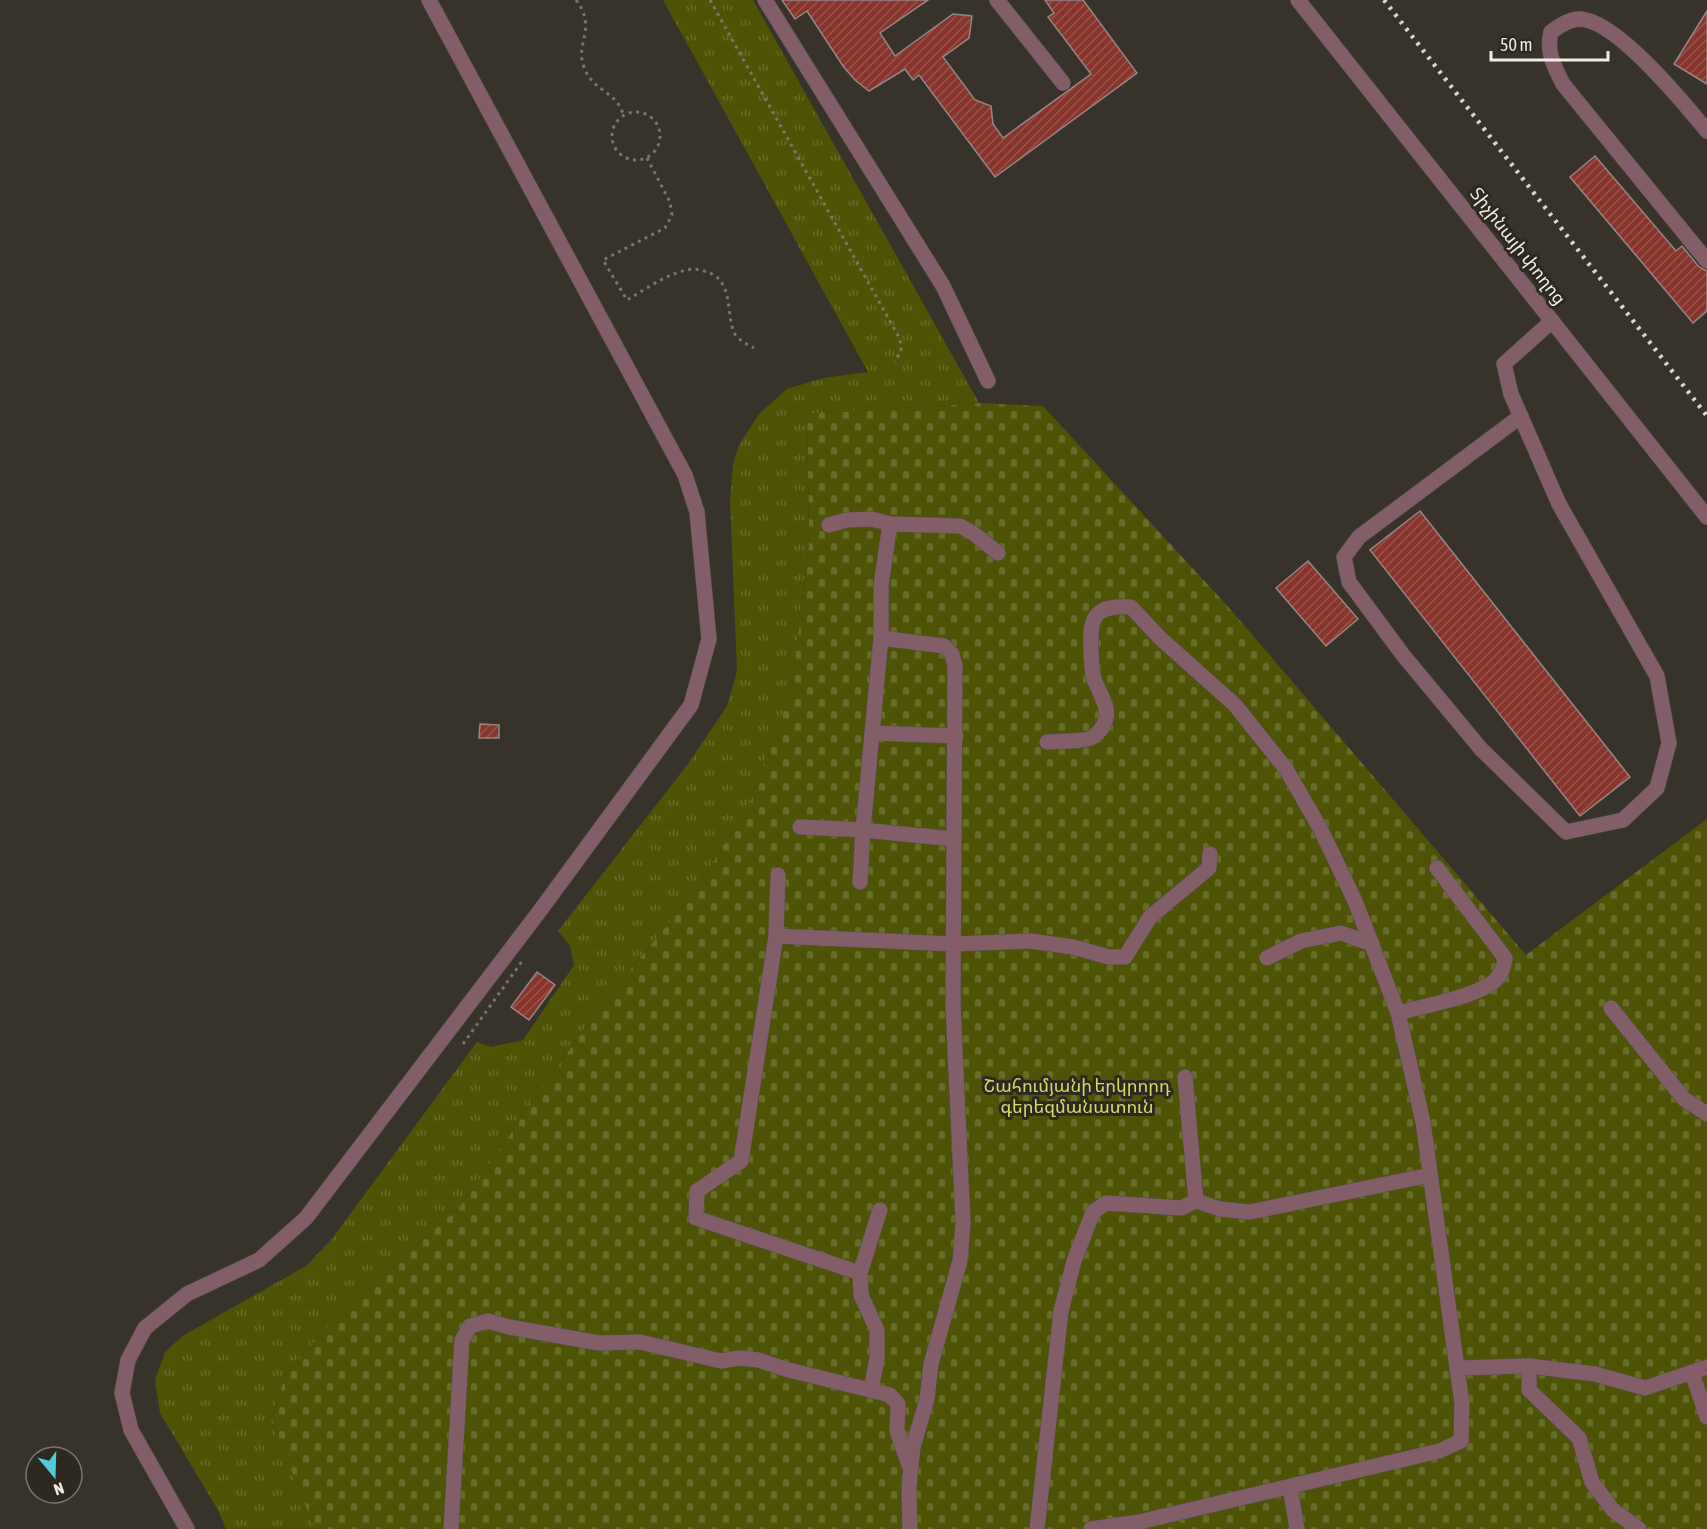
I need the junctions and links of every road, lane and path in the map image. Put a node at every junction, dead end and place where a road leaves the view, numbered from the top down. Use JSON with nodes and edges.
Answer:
{"nodes":[{"id":1,"x":429,"y":0,"type":"edge"},
{"id":2,"x":576,"y":0,"type":"edge"},
{"id":3,"x":710,"y":0,"type":"edge"},
{"id":4,"x":765,"y":0,"type":"edge"},
{"id":5,"x":996,"y":0,"type":"edge"},
{"id":6,"x":1298,"y":0,"type":"edge"},
{"id":7,"x":1063,"y":83,"type":"dead end"},
{"id":8,"x":624,"y":115,"type":"junction"},
{"id":9,"x":1707,"y":131,"type":"edge"},
{"id":10,"x":647,"y":158,"type":"junction"},
{"id":11,"x":1707,"y":261,"type":"edge"},
{"id":12,"x":1552,"y":321,"type":"junction"},
{"id":13,"x":754,"y":348,"type":"dead end"},
{"id":14,"x":895,"y":362,"type":"dead end"},
{"id":15,"x":988,"y":381,"type":"dead end"},
{"id":16,"x":1521,"y":416,"type":"junction"},
{"id":17,"x":1707,"y":517,"type":"edge"},
{"id":18,"x":829,"y":525,"type":"dead end"},
{"id":19,"x":890,"y":525,"type":"junction"},
{"id":20,"x":998,"y":554,"type":"dead end"},
{"id":21,"x":881,"y":638,"type":"junction"},
{"id":22,"x":872,"y":733,"type":"junction"},
{"id":23,"x":956,"y":736,"type":"junction"},
{"id":24,"x":1047,"y":742,"type":"dead end"},
{"id":25,"x":800,"y":827,"type":"dead end"},
{"id":26,"x":863,"y":830,"type":"junction"},
{"id":27,"x":954,"y":839,"type":"junction"},
{"id":28,"x":1210,"y":854,"type":"dead end"},
{"id":29,"x":1437,"y":868,"type":"dead end"},
{"id":30,"x":778,"y":875,"type":"dead end"},
{"id":31,"x":860,"y":882,"type":"dead end"},
{"id":32,"x":776,"y":936,"type":"junction"},
{"id":33,"x":953,"y":944,"type":"junction"},
{"id":34,"x":1372,"y":944,"type":"junction"},
{"id":35,"x":1267,"y":958,"type":"dead end"},
{"id":36,"x":524,"y":960,"type":"dead end"},
{"id":37,"x":1611,"y":1008,"type":"dead end"},
{"id":38,"x":1398,"y":1013,"type":"junction"},
{"id":39,"x":463,"y":1044,"type":"dead end"},
{"id":40,"x":1185,"y":1077,"type":"dead end"},
{"id":41,"x":1707,"y":1114,"type":"edge"},
{"id":42,"x":1430,"y":1175,"type":"junction"},
{"id":43,"x":1196,"y":1202,"type":"junction"},
{"id":44,"x":880,"y":1210,"type":"dead end"},
{"id":45,"x":860,"y":1273,"type":"junction"},
{"id":46,"x":1529,"y":1366,"type":"junction"},
{"id":47,"x":1707,"y":1367,"type":"edge"},
{"id":48,"x":1458,"y":1368,"type":"junction"},
{"id":49,"x":1692,"y":1373,"type":"junction"},
{"id":50,"x":871,"y":1390,"type":"junction"},
{"id":51,"x":1707,"y":1417,"type":"edge"},
{"id":52,"x":910,"y":1468,"type":"junction"},
{"id":53,"x":1290,"y":1487,"type":"junction"},
{"id":54,"x":187,"y":1529,"type":"edge"},
{"id":55,"x":451,"y":1529,"type":"edge"},
{"id":56,"x":910,"y":1529,"type":"edge"},
{"id":57,"x":1037,"y":1529,"type":"edge"},
{"id":58,"x":1091,"y":1529,"type":"edge"},
{"id":59,"x":1297,"y":1529,"type":"edge"},
{"id":60,"x":1639,"y":1529,"type":"edge"}],
"edges":[{"from":1,"to":54,"type":"street"},
{"from":2,"to":8,"type":"path"},
{"from":3,"to":14,"type":"path"},
{"from":4,"to":15,"type":"street"},
{"from":5,"to":7,"type":"street"},
{"from":6,"to":12,"type":"street","name":"Տիչինայի փողոց"},
{"from":8,"to":10,"type":"path"},
{"from":8,"to":10,"type":"path"},
{"from":9,"to":11,"type":"street"},
{"from":10,"to":13,"type":"path"},
{"from":12,"to":16,"type":"street"},
{"from":12,"to":17,"type":"street","name":"Տիչինայի փողոց"},
{"from":16,"to":16,"type":"street"},
{"from":18,"to":19,"type":"street"},
{"from":19,"to":20,"type":"street"},
{"from":19,"to":21,"type":"street"},
{"from":21,"to":22,"type":"street"},
{"from":21,"to":23,"type":"street"},
{"from":22,"to":23,"type":"street"},
{"from":22,"to":26,"type":"street"},
{"from":23,"to":27,"type":"street"},
{"from":24,"to":34,"type":"street"},
{"from":25,"to":26,"type":"street"},
{"from":26,"to":27,"type":"street"},
{"from":26,"to":31,"type":"street"},
{"from":27,"to":33,"type":"street"},
{"from":28,"to":33,"type":"street"},
{"from":29,"to":38,"type":"street"},
{"from":30,"to":32,"type":"street"},
{"from":32,"to":33,"type":"street"},
{"from":32,"to":45,"type":"street"},
{"from":33,"to":52,"type":"street"},
{"from":34,"to":35,"type":"street"},
{"from":34,"to":38,"type":"street"},
{"from":36,"to":39,"type":"path"},
{"from":37,"to":41,"type":"street"},
{"from":38,"to":42,"type":"street"},
{"from":40,"to":43,"type":"street"},
{"from":42,"to":43,"type":"street"},
{"from":42,"to":48,"type":"street"},
{"from":43,"to":57,"type":"street"},
{"from":44,"to":45,"type":"street"},
{"from":45,"to":50,"type":"street"},
{"from":46,"to":48,"type":"street"},
{"from":46,"to":49,"type":"street"},
{"from":46,"to":60,"type":"street"},
{"from":47,"to":49,"type":"street"},
{"from":48,"to":53,"type":"street"},
{"from":49,"to":51,"type":"street"},
{"from":50,"to":52,"type":"street"},
{"from":50,"to":55,"type":"street"},
{"from":52,"to":56,"type":"street"},
{"from":53,"to":58,"type":"street"},
{"from":53,"to":59,"type":"street"}]}
